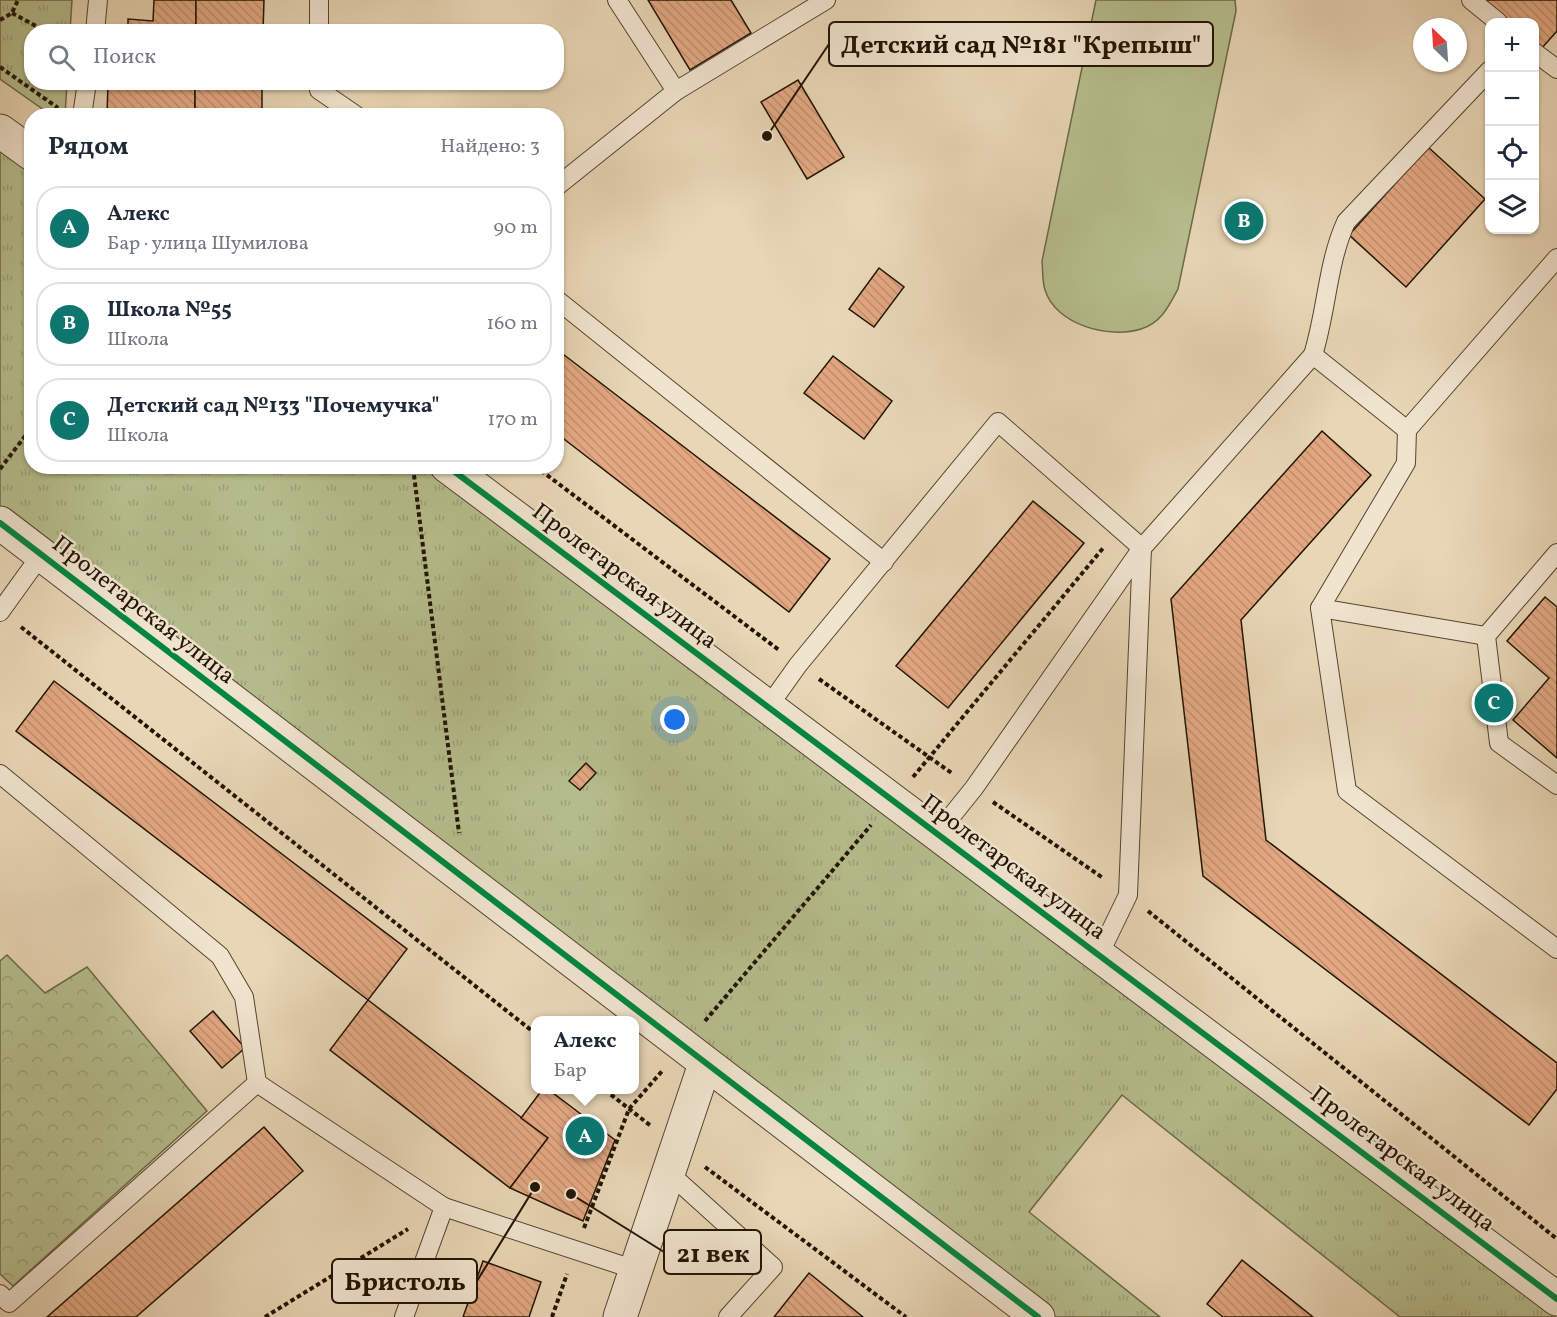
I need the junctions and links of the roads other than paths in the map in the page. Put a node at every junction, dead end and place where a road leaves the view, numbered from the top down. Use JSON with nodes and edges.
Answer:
{"nodes":[{"id":1,"x":98,"y":0,"type":"edge"},
{"id":2,"x":319,"y":0,"type":"edge"},
{"id":3,"x":617,"y":0,"type":"edge"},
{"id":4,"x":826,"y":0,"type":"edge"},
{"id":5,"x":1471,"y":0,"type":"edge"},
{"id":6,"x":1493,"y":18,"type":"edge"},
{"id":7,"x":96,"y":24,"type":"edge"},
{"id":8,"x":319,"y":24,"type":"edge"},
{"id":9,"x":1539,"y":56,"type":"edge"},
{"id":10,"x":1557,"y":69,"type":"edge"},
{"id":11,"x":1488,"y":72,"type":"edge"},
{"id":12,"x":86,"y":90,"type":"edge"},
{"id":13,"x":319,"y":90,"type":"edge"},
{"id":14,"x":676,"y":91,"type":"junction"},
{"id":15,"x":83,"y":108,"type":"edge"},
{"id":16,"x":345,"y":108,"type":"edge"},
{"id":17,"x":0,"y":131,"type":"edge"},
{"id":18,"x":24,"y":148,"type":"edge"},
{"id":19,"x":564,"y":181,"type":"edge"},
{"id":20,"x":1557,"y":258,"type":"edge"},
{"id":21,"x":564,"y":305,"type":"edge"},
{"id":22,"x":1313,"y":355,"type":"junction"},
{"id":23,"x":1407,"y":430,"type":"junction"},
{"id":24,"x":458,"y":474,"type":"edge"},
{"id":25,"x":0,"y":523,"type":"edge"},
{"id":26,"x":1142,"y":548,"type":"junction"},
{"id":27,"x":1557,"y":553,"type":"edge"},
{"id":28,"x":41,"y":555,"type":"junction"},
{"id":29,"x":884,"y":562,"type":"junction"},
{"id":30,"x":1320,"y":608,"type":"junction"},
{"id":31,"x":0,"y":612,"type":"edge"},
{"id":32,"x":1486,"y":636,"type":"junction"},
{"id":33,"x":768,"y":707,"type":"junction"},
{"id":34,"x":0,"y":774,"type":"edge"},
{"id":35,"x":1557,"y":784,"type":"edge"},
{"id":36,"x":937,"y":834,"type":"junction"},
{"id":37,"x":1557,"y":949,"type":"edge"},
{"id":38,"x":1099,"y":955,"type":"junction"},
{"id":39,"x":694,"y":1056,"type":"junction"},
{"id":40,"x":257,"y":1083,"type":"junction"},
{"id":41,"x":672,"y":1159,"type":"junction"},
{"id":42,"x":444,"y":1207,"type":"junction"},
{"id":43,"x":636,"y":1270,"type":"junction"},
{"id":44,"x":1557,"y":1299,"type":"edge"},
{"id":45,"x":3,"y":1302,"type":"edge"},
{"id":46,"x":627,"y":1312,"type":"edge"},
{"id":47,"x":404,"y":1317,"type":"edge"},
{"id":48,"x":728,"y":1317,"type":"edge"},
{"id":49,"x":1038,"y":1317,"type":"edge"}],
"edges":[{"from":1,"to":7,"type":"lane"},
{"from":2,"to":8,"type":"lane"},
{"from":3,"to":14,"type":"lane"},
{"from":4,"to":14,"type":"lane"},
{"from":5,"to":6,"type":"lane"},
{"from":9,"to":10,"type":"lane"},
{"from":11,"to":22,"type":"lane"},
{"from":12,"to":15,"type":"lane"},
{"from":13,"to":16,"type":"lane"},
{"from":14,"to":19,"type":"lane"},
{"from":17,"to":18,"type":"street"},
{"from":20,"to":23,"type":"lane"},
{"from":21,"to":29,"type":"lane"},
{"from":22,"to":23,"type":"lane"},
{"from":22,"to":26,"type":"lane"},
{"from":23,"to":30,"type":"lane"},
{"from":24,"to":33,"type":"street","name":"Пролетарская улица"},
{"from":25,"to":28,"type":"street","name":"Пролетарская улица"},
{"from":26,"to":29,"type":"lane"},
{"from":26,"to":36,"type":"lane"},
{"from":26,"to":38,"type":"lane"},
{"from":27,"to":32,"type":"lane"},
{"from":28,"to":31,"type":"lane"},
{"from":28,"to":39,"type":"street","name":"Пролетарская улица"},
{"from":29,"to":33,"type":"lane"},
{"from":30,"to":32,"type":"lane"},
{"from":30,"to":37,"type":"lane"},
{"from":32,"to":35,"type":"lane"},
{"from":33,"to":36,"type":"street","name":"Пролетарская улица"},
{"from":34,"to":40,"type":"lane"},
{"from":36,"to":38,"type":"street","name":"Пролетарская улица"},
{"from":38,"to":44,"type":"street","name":"Пролетарская улица"},
{"from":39,"to":41,"type":"street"},
{"from":39,"to":49,"type":"street","name":"Пролетарская улица"},
{"from":40,"to":42,"type":"lane"},
{"from":40,"to":45,"type":"lane"},
{"from":41,"to":43,"type":"street"},
{"from":41,"to":48,"type":"lane"},
{"from":42,"to":43,"type":"lane"},
{"from":42,"to":47,"type":"lane"},
{"from":43,"to":46,"type":"street"}]}
